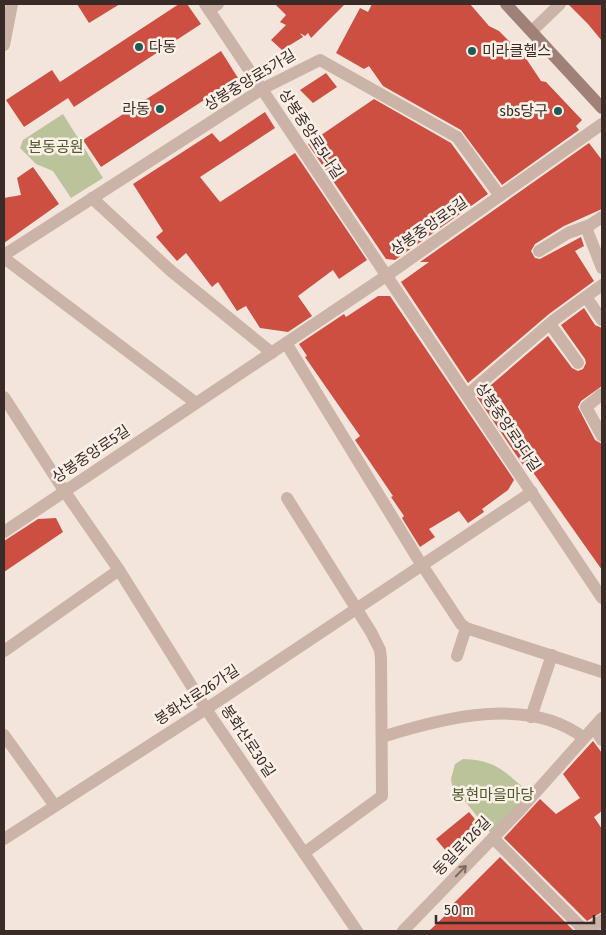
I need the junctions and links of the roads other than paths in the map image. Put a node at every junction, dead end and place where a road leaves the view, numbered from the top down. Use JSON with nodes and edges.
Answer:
{"nodes":[{"id":1,"x":12,"y":4,"type":"edge"},
{"id":2,"x":506,"y":4,"type":"edge"},
{"id":3,"x":560,"y":4,"type":"edge"},
{"id":4,"x":211,"y":6,"type":"edge"},
{"id":5,"x":532,"y":31,"type":"junction"},
{"id":6,"x":4,"y":45,"type":"edge"},
{"id":7,"x":262,"y":89,"type":"junction"},
{"id":8,"x":602,"y":108,"type":"edge"},
{"id":9,"x":602,"y":124,"type":"edge"},
{"id":10,"x":500,"y":196,"type":"junction"},
{"id":11,"x":92,"y":198,"type":"junction"},
{"id":12,"x":602,"y":217,"type":"edge"},
{"id":13,"x":590,"y":225,"type":"junction"},
{"id":14,"x":539,"y":251,"type":"dead end"},
{"id":15,"x":4,"y":257,"type":"edge"},
{"id":16,"x":602,"y":268,"type":"edge"},
{"id":17,"x":386,"y":276,"type":"junction"},
{"id":18,"x":602,"y":285,"type":"edge"},
{"id":19,"x":586,"y":297,"type":"junction"},
{"id":20,"x":602,"y":320,"type":"edge"},
{"id":21,"x":550,"y":324,"type":"junction"},
{"id":22,"x":286,"y":344,"type":"junction"},
{"id":23,"x":272,"y":352,"type":"junction"},
{"id":24,"x":578,"y":363,"type":"dead end"},
{"id":25,"x":602,"y":394,"type":"edge"},
{"id":26,"x":467,"y":395,"type":"junction"},
{"id":27,"x":4,"y":397,"type":"edge"},
{"id":28,"x":196,"y":404,"type":"junction"},
{"id":29,"x":602,"y":436,"type":"edge"},
{"id":30,"x":65,"y":492,"type":"junction"},
{"id":31,"x":532,"y":492,"type":"junction"},
{"id":32,"x":287,"y":498,"type":"dead end"},
{"id":33,"x":4,"y":532,"type":"edge"},
{"id":34,"x":422,"y":565,"type":"junction"},
{"id":35,"x":120,"y":570,"type":"junction"},
{"id":36,"x":602,"y":598,"type":"edge"},
{"id":37,"x":356,"y":609,"type":"junction"},
{"id":38,"x":466,"y":628,"type":"junction"},
{"id":39,"x":4,"y":651,"type":"edge"},
{"id":40,"x":552,"y":655,"type":"junction"},
{"id":41,"x":458,"y":656,"type":"dead end"},
{"id":42,"x":602,"y":672,"type":"edge"},
{"id":43,"x":206,"y":708,"type":"junction"},
{"id":44,"x":531,"y":717,"type":"junction"},
{"id":45,"x":598,"y":722,"type":"edge"},
{"id":46,"x":4,"y":735,"type":"edge"},
{"id":47,"x":382,"y":736,"type":"junction"},
{"id":48,"x":584,"y":738,"type":"junction"},
{"id":49,"x":602,"y":740,"type":"edge"},
{"id":50,"x":55,"y":806,"type":"junction"},
{"id":51,"x":493,"y":838,"type":"junction"},
{"id":52,"x":4,"y":839,"type":"edge"},
{"id":53,"x":304,"y":853,"type":"junction"},
{"id":54,"x":602,"y":920,"type":"edge"},
{"id":55,"x":357,"y":931,"type":"edge"},
{"id":56,"x":403,"y":931,"type":"edge"}],
"edges":[{"from":1,"to":6,"type":"street"},
{"from":2,"to":5,"type":"main road"},
{"from":3,"to":5,"type":"street"},
{"from":4,"to":7,"type":"street","name":"상봉중앙로5나길"},
{"from":5,"to":8,"type":"main road"},
{"from":7,"to":10,"type":"street","name":"상봉중앙로5가길"},
{"from":7,"to":11,"type":"street","name":"상봉중앙로5가길"},
{"from":7,"to":17,"type":"street","name":"상봉중앙로5나길"},
{"from":9,"to":10,"type":"street","name":"상봉중앙로5길"},
{"from":10,"to":17,"type":"street","name":"상봉중앙로5길"},
{"from":11,"to":15,"type":"street","name":"상봉중앙로5가길"},
{"from":11,"to":23,"type":"street"},
{"from":12,"to":13,"type":"street"},
{"from":13,"to":14,"type":"street"},
{"from":13,"to":16,"type":"street"},
{"from":15,"to":28,"type":"street"},
{"from":17,"to":22,"type":"street","name":"상봉중앙로5길"},
{"from":17,"to":26,"type":"street","name":"상봉중앙로5다길"},
{"from":18,"to":19,"type":"street"},
{"from":19,"to":20,"type":"street"},
{"from":19,"to":21,"type":"street"},
{"from":21,"to":24,"type":"street"},
{"from":21,"to":26,"type":"street"},
{"from":22,"to":23,"type":"street","name":"상봉중앙로5길"},
{"from":22,"to":34,"type":"street"},
{"from":23,"to":28,"type":"street","name":"상봉중앙로5길"},
{"from":25,"to":29,"type":"street"},
{"from":26,"to":31,"type":"street","name":"상봉중앙로5다길"},
{"from":27,"to":30,"type":"street","name":"봉화산로30길"},
{"from":28,"to":30,"type":"street","name":"상봉중앙로5길"},
{"from":30,"to":33,"type":"street","name":"상봉중앙로5길"},
{"from":30,"to":35,"type":"street","name":"봉화산로30길"},
{"from":31,"to":34,"type":"street","name":"봉화산로26가길"},
{"from":31,"to":36,"type":"street","name":"상봉중앙로5다길"},
{"from":32,"to":37,"type":"street"},
{"from":34,"to":37,"type":"street","name":"봉화산로26가길"},
{"from":34,"to":38,"type":"street"},
{"from":35,"to":39,"type":"street"},
{"from":35,"to":43,"type":"street","name":"봉화산로30길"},
{"from":37,"to":43,"type":"street","name":"봉화산로26가길"},
{"from":37,"to":47,"type":"street"},
{"from":38,"to":40,"type":"street"},
{"from":38,"to":41,"type":"street"},
{"from":40,"to":42,"type":"street"},
{"from":40,"to":44,"type":"street"},
{"from":43,"to":50,"type":"street","name":"봉화산로26가길"},
{"from":43,"to":53,"type":"street","name":"봉화산로30길"},
{"from":44,"to":47,"type":"street"},
{"from":44,"to":48,"type":"street"},
{"from":45,"to":48,"type":"street","name":"동일로126길"},
{"from":45,"to":49,"type":"street"},
{"from":46,"to":50,"type":"street"},
{"from":47,"to":53,"type":"street"},
{"from":48,"to":51,"type":"street","name":"동일로126길"},
{"from":50,"to":52,"type":"street","name":"봉화산로26가길"},
{"from":51,"to":54,"type":"street"},
{"from":56,"to":51,"type":"street","name":"동일로126길","one_way":true},
{"from":53,"to":55,"type":"street","name":"봉화산로30길"}]}
